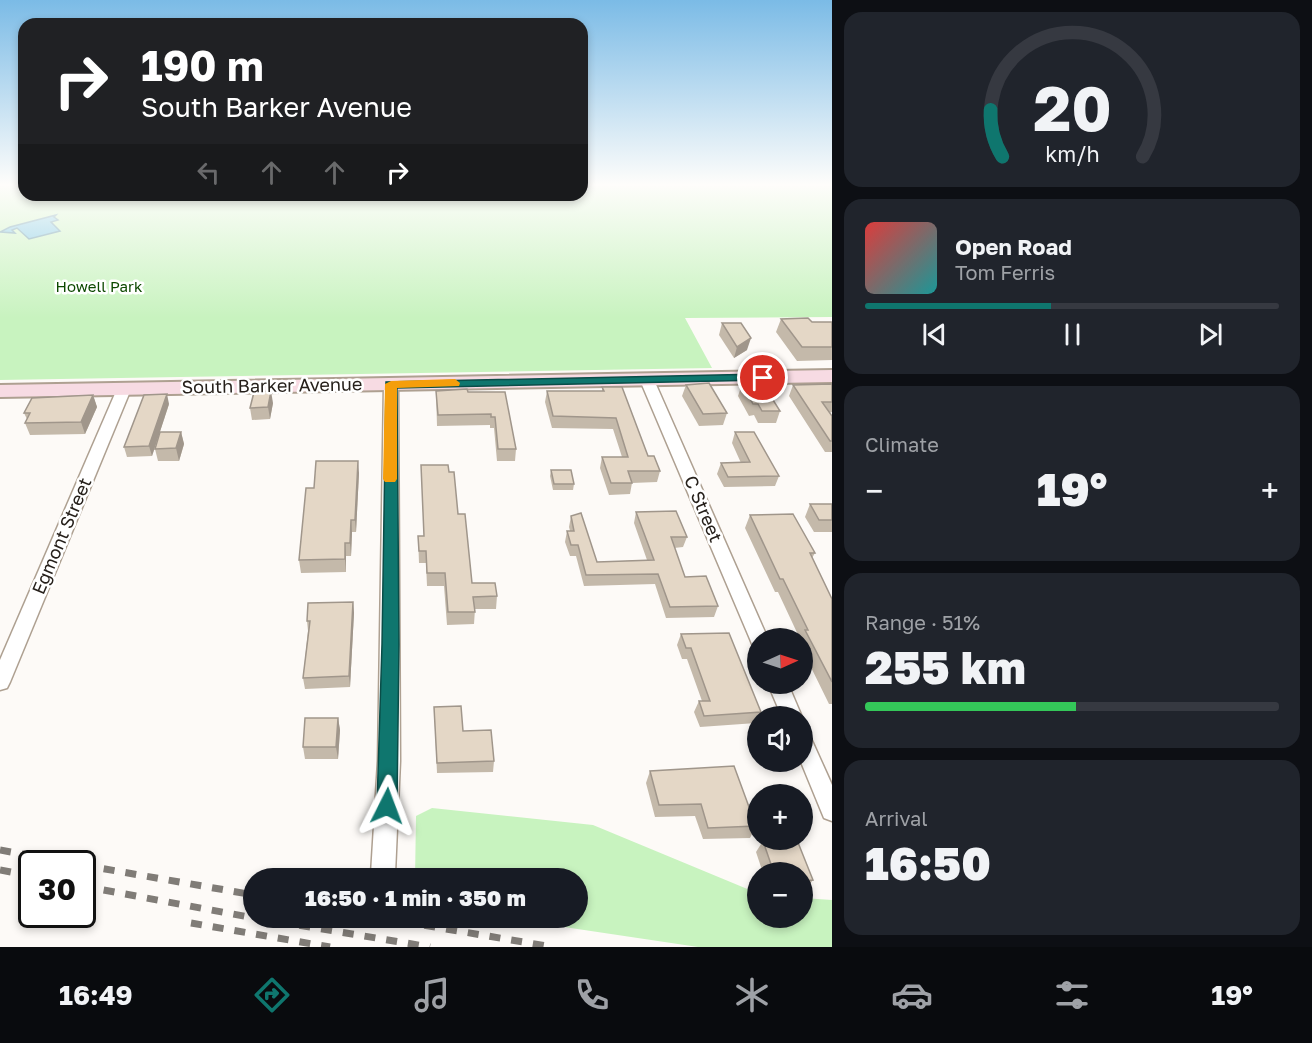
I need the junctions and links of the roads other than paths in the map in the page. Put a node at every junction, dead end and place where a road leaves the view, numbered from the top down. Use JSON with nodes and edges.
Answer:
{"nodes":[{"id":1,"x":832,"y":376,"type":"edge"},
{"id":2,"x":647,"y":380,"type":"junction"},
{"id":3,"x":391,"y":384,"type":"junction"},
{"id":4,"x":124,"y":389,"type":"junction"},
{"id":5,"x":0,"y":391,"type":"edge"},
{"id":6,"x":754,"y":628,"type":"edge"},
{"id":7,"x":0,"y":682,"type":"edge"},
{"id":8,"x":813,"y":766,"type":"edge"},
{"id":9,"x":832,"y":810,"type":"edge"},
{"id":10,"x":383,"y":868,"type":"edge"}],
"edges":[{"from":1,"to":2,"type":"main road","name":"South Barker Avenue"},
{"from":2,"to":3,"type":"main road","name":"South Barker Avenue"},
{"from":2,"to":6,"type":"street","name":"C Street"},
{"from":3,"to":4,"type":"main road","name":"South Barker Avenue"},
{"from":3,"to":10,"type":"street"},
{"from":4,"to":5,"type":"main road","name":"South Barker Avenue"},
{"from":4,"to":7,"type":"street","name":"Egmont Street"},
{"from":8,"to":9,"type":"street"}]}
